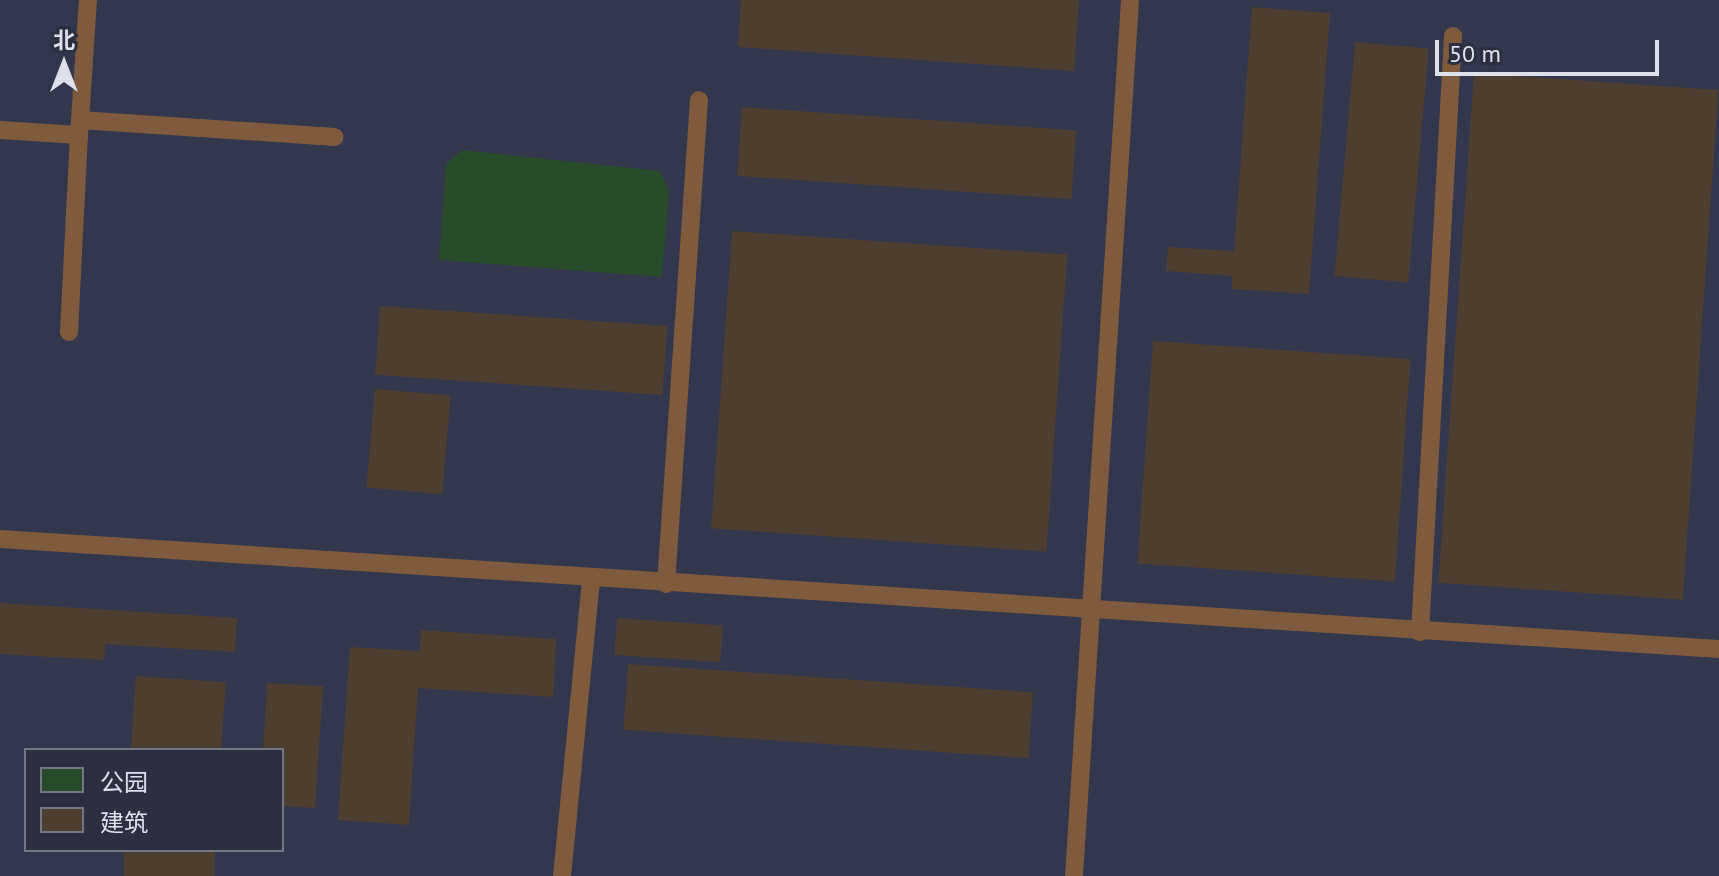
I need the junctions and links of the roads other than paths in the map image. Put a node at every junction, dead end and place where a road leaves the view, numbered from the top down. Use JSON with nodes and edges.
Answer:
{"nodes":[{"id":1,"x":88,"y":0,"type":"edge"},
{"id":2,"x":1130,"y":0,"type":"edge"},
{"id":3,"x":1453,"y":36,"type":"dead end"},
{"id":4,"x":699,"y":100,"type":"dead end"},
{"id":5,"x":80,"y":127,"type":"junction"},
{"id":6,"x":0,"y":130,"type":"edge"},
{"id":7,"x":334,"y":137,"type":"dead end"},
{"id":8,"x":69,"y":332,"type":"dead end"},
{"id":9,"x":0,"y":539,"type":"edge"},
{"id":10,"x":591,"y":579,"type":"junction"},
{"id":11,"x":666,"y":584,"type":"junction"},
{"id":12,"x":1095,"y":613,"type":"junction"},
{"id":13,"x":1420,"y":632,"type":"junction"},
{"id":14,"x":1719,"y":649,"type":"edge"},
{"id":15,"x":562,"y":876,"type":"edge"},
{"id":16,"x":1074,"y":876,"type":"edge"}],
"edges":[{"from":1,"to":5,"type":"lane"},
{"from":2,"to":12,"type":"lane"},
{"from":3,"to":13,"type":"lane"},
{"from":4,"to":11,"type":"lane"},
{"from":5,"to":6,"type":"lane"},
{"from":5,"to":7,"type":"lane"},
{"from":5,"to":8,"type":"lane"},
{"from":9,"to":10,"type":"lane"},
{"from":10,"to":11,"type":"lane"},
{"from":10,"to":15,"type":"lane"},
{"from":11,"to":12,"type":"lane"},
{"from":12,"to":13,"type":"lane"},
{"from":12,"to":16,"type":"lane"},
{"from":13,"to":14,"type":"lane"}]}
